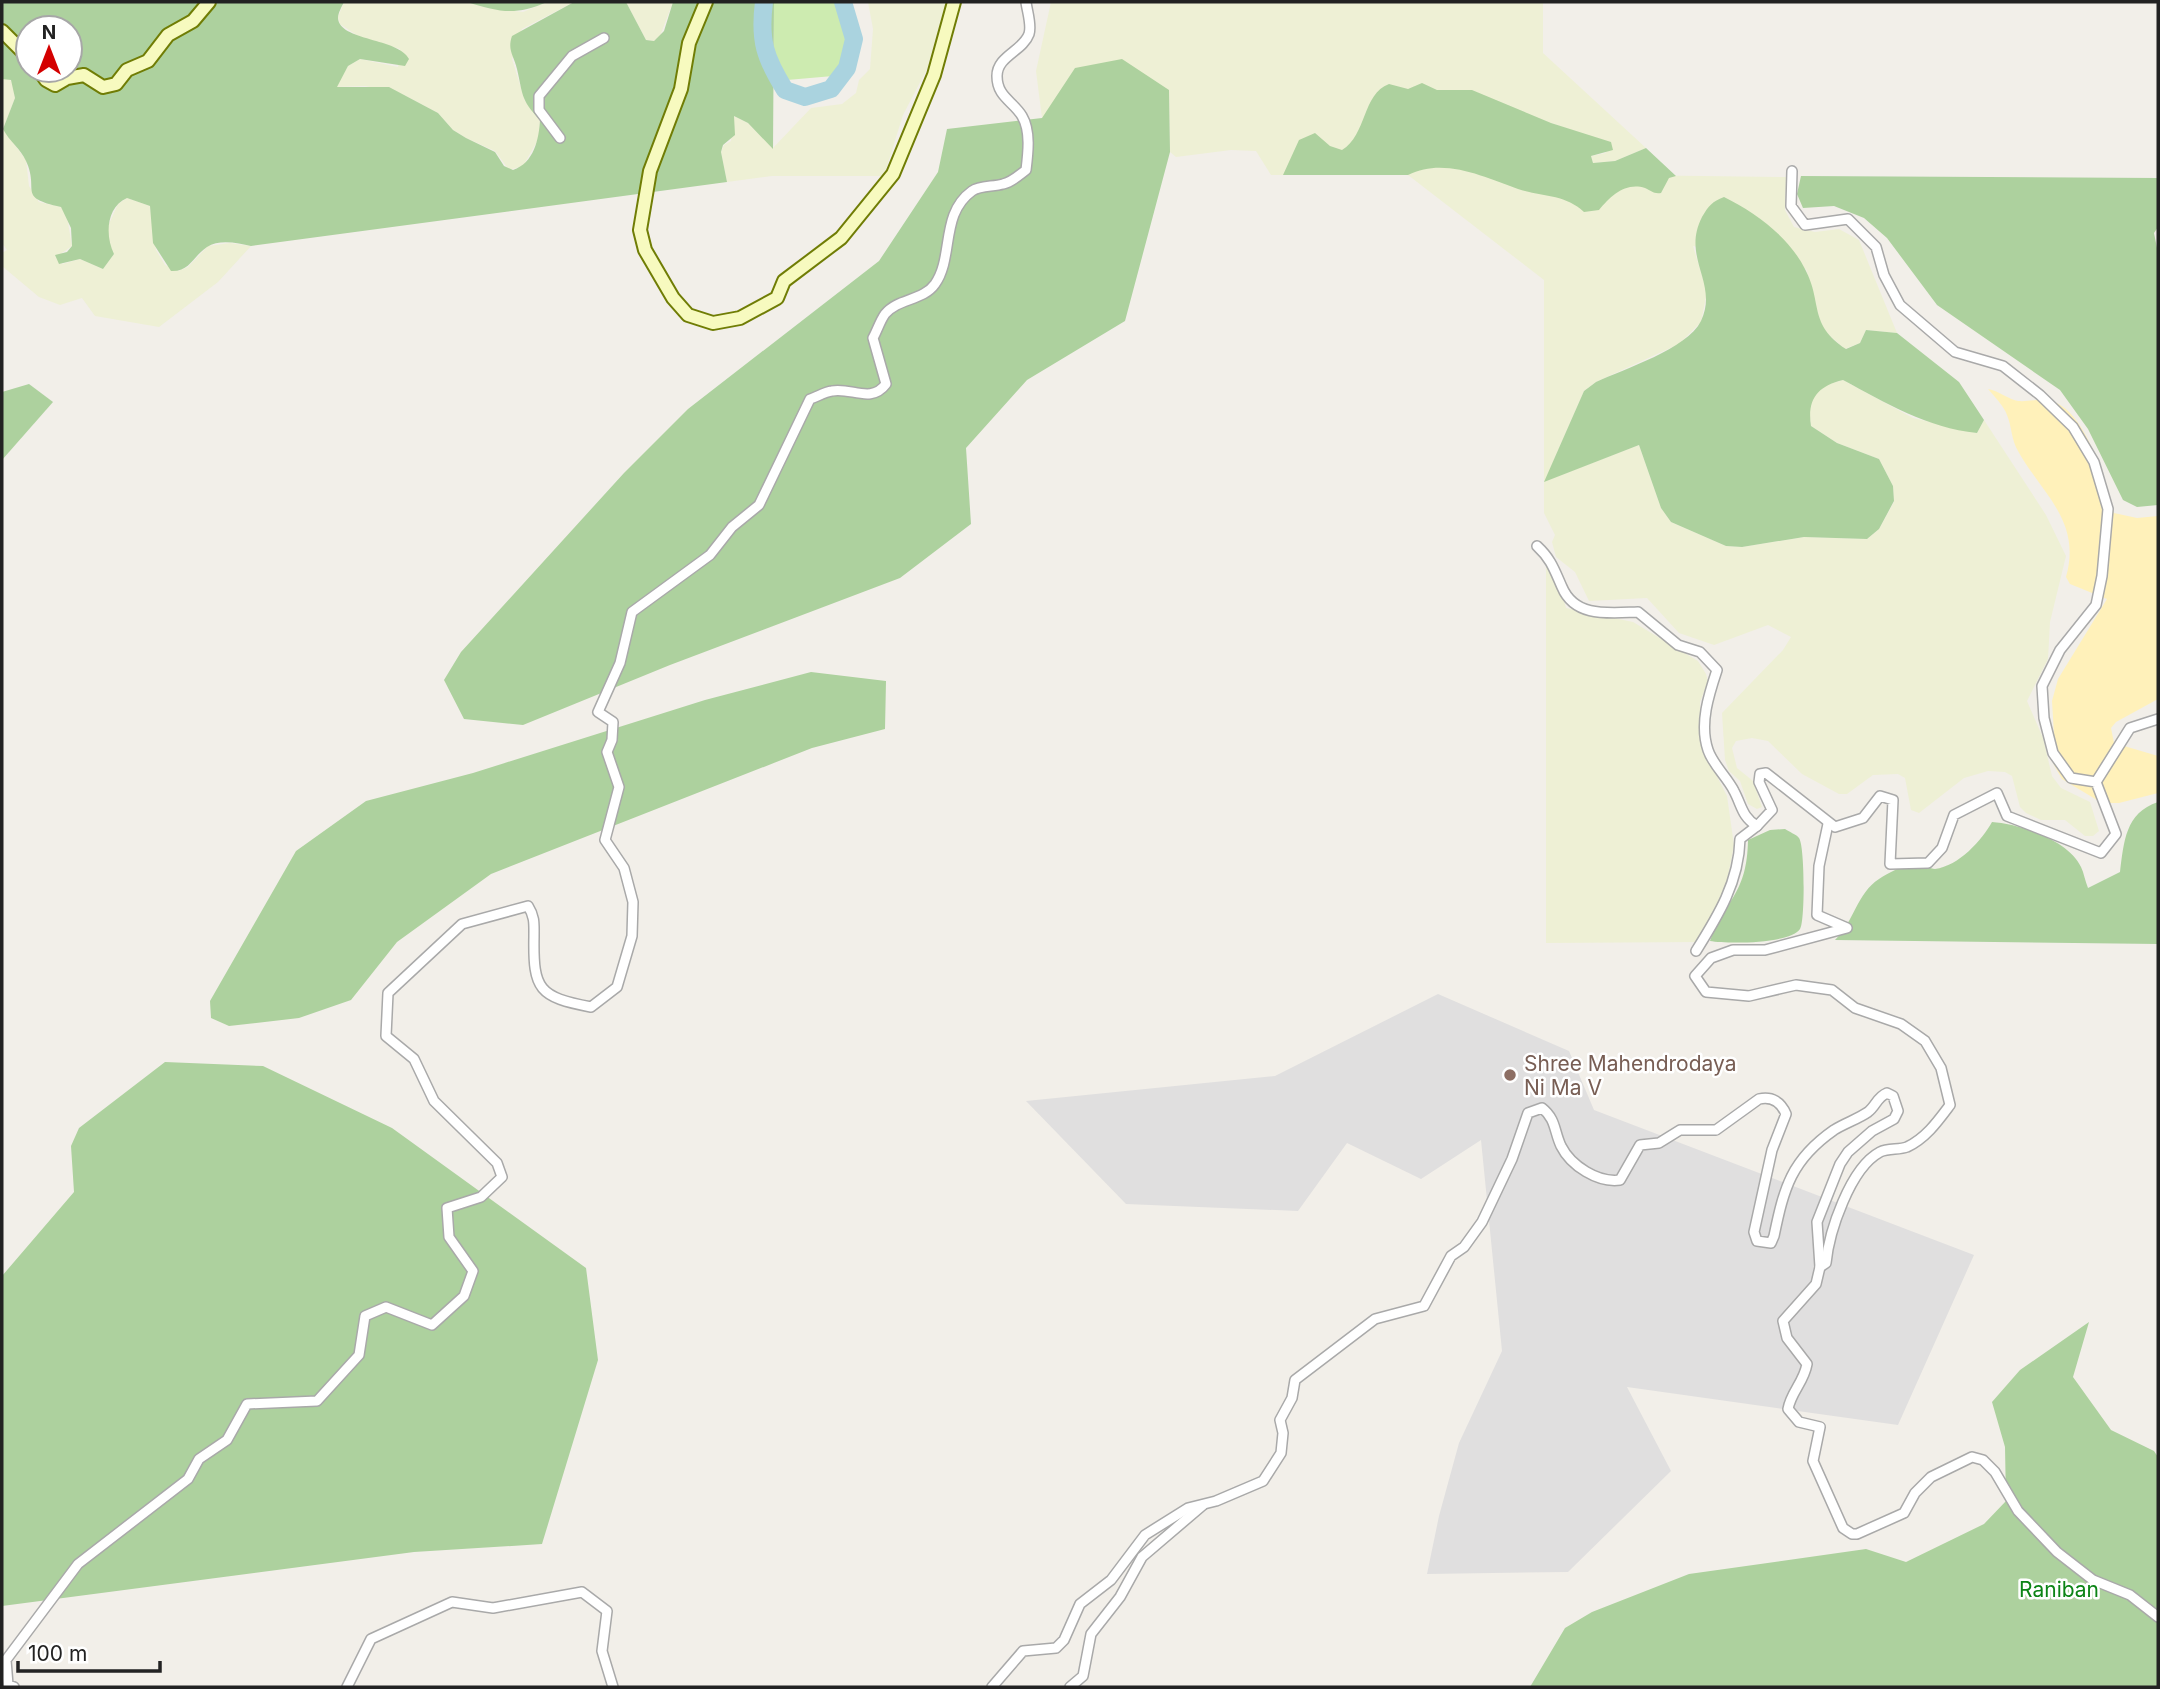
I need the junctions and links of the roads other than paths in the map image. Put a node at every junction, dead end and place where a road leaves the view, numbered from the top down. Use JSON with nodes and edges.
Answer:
{"nodes":[{"id":1,"x":209,"y":2,"type":"edge"},
{"id":2,"x":705,"y":2,"type":"edge"},
{"id":3,"x":954,"y":2,"type":"edge"},
{"id":4,"x":1027,"y":2,"type":"edge"},
{"id":5,"x":604,"y":38,"type":"dead end"},
{"id":6,"x":84,"y":75,"type":"edge"},
{"id":7,"x":560,"y":138,"type":"dead end"},
{"id":8,"x":1792,"y":171,"type":"dead end"},
{"id":9,"x":1537,"y":546,"type":"dead end"},
{"id":10,"x":2158,"y":719,"type":"edge"},
{"id":11,"x":2096,"y":782,"type":"junction"},
{"id":12,"x":1828,"y":824,"type":"junction"},
{"id":13,"x":1757,"y":826,"type":"junction"},
{"id":14,"x":1696,"y":951,"type":"dead end"},
{"id":15,"x":1820,"y":1267,"type":"junction"},
{"id":16,"x":1206,"y":1503,"type":"junction"},
{"id":17,"x":2158,"y":1618,"type":"edge"},
{"id":18,"x":15,"y":1687,"type":"edge"},
{"id":19,"x":347,"y":1687,"type":"edge"},
{"id":20,"x":613,"y":1687,"type":"edge"},
{"id":21,"x":992,"y":1687,"type":"edge"},
{"id":22,"x":1070,"y":1687,"type":"edge"}],
"edges":[{"from":1,"to":6,"type":"street"},
{"from":2,"to":3,"type":"street"},
{"from":4,"to":18,"type":"street"},
{"from":5,"to":7,"type":"street"},
{"from":8,"to":11,"type":"street"},
{"from":9,"to":13,"type":"street"},
{"from":10,"to":11,"type":"street"},
{"from":11,"to":12,"type":"street"},
{"from":12,"to":13,"type":"street"},
{"from":12,"to":15,"type":"street"},
{"from":13,"to":14,"type":"street"},
{"from":15,"to":16,"type":"street"},
{"from":15,"to":17,"type":"street"},
{"from":16,"to":21,"type":"street"},
{"from":16,"to":22,"type":"street"},
{"from":19,"to":20,"type":"street"}]}
